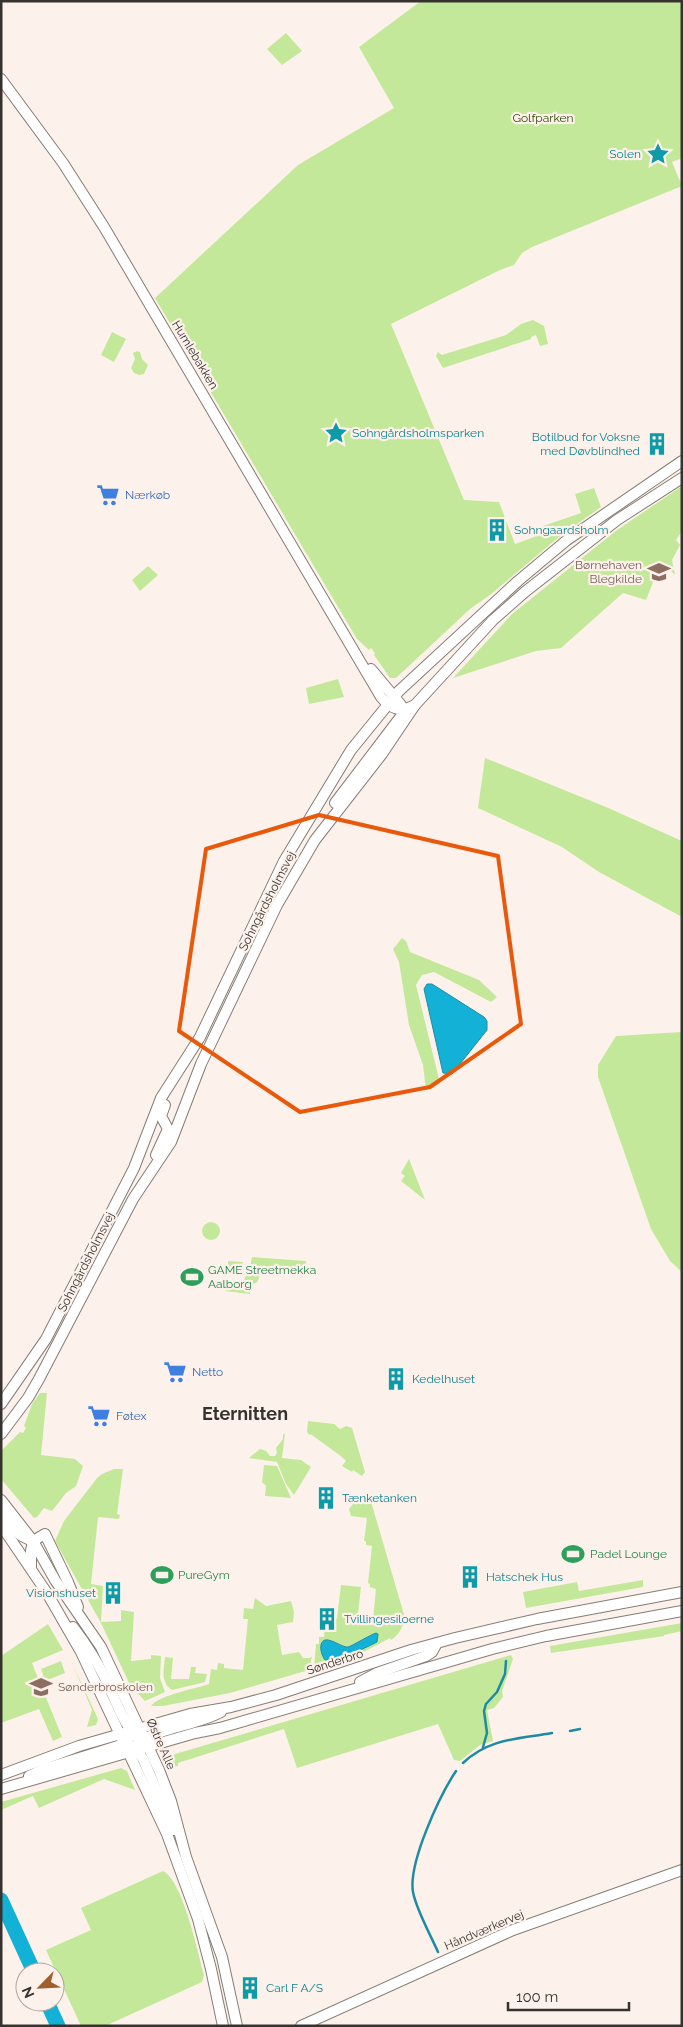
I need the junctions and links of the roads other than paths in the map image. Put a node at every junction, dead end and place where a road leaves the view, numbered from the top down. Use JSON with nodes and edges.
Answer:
{"nodes":[{"id":1,"x":1,"y":79,"type":"edge"},
{"id":2,"x":682,"y":461,"type":"edge"},
{"id":3,"x":682,"y":478,"type":"edge"},
{"id":4,"x":391,"y":701,"type":"junction"},
{"id":5,"x":415,"y":705,"type":"junction"},
{"id":6,"x":402,"y":711,"type":"junction"},
{"id":7,"x":297,"y":868,"type":"junction"},
{"id":8,"x":184,"y":1062,"type":"junction"},
{"id":9,"x":153,"y":1118,"type":"junction"},
{"id":10,"x":165,"y":1123,"type":"junction"},
{"id":11,"x":177,"y":1128,"type":"junction"},
{"id":12,"x":133,"y":1199,"type":"junction"},
{"id":13,"x":1,"y":1404,"type":"edge"},
{"id":14,"x":1,"y":1434,"type":"edge"},
{"id":15,"x":1,"y":1500,"type":"edge"},
{"id":16,"x":1,"y":1514,"type":"edge"},
{"id":17,"x":1,"y":1525,"type":"edge"},
{"id":18,"x":33,"y":1541,"type":"junction"},
{"id":19,"x":31,"y":1568,"type":"junction"},
{"id":20,"x":682,"y":1592,"type":"edge"},
{"id":21,"x":682,"y":1611,"type":"edge"},
{"id":22,"x":83,"y":1620,"type":"junction"},
{"id":23,"x":426,"y":1651,"type":"junction"},
{"id":24,"x":446,"y":1661,"type":"junction"},
{"id":25,"x":342,"y":1692,"type":"junction"},
{"id":26,"x":134,"y":1741,"type":"junction"},
{"id":27,"x":1,"y":1776,"type":"edge"},
{"id":28,"x":1,"y":1789,"type":"edge"},
{"id":29,"x":682,"y":1870,"type":"edge"},
{"id":30,"x":223,"y":2026,"type":"edge"},
{"id":31,"x":237,"y":2026,"type":"edge"},
{"id":32,"x":301,"y":2026,"type":"edge"}],
"edges":[{"from":1,"to":4,"type":"street","name":"Humlebakken"},
{"from":2,"to":4,"type":"street","name":"Sohngårdsholmsvej"},
{"from":3,"to":5,"type":"street","name":"Sohngårdsholmsvej"},
{"from":4,"to":6,"type":"street","name":"Humlebakken"},
{"from":4,"to":8,"type":"street","name":"Sohngårdsholmsvej"},
{"from":5,"to":6,"type":"street"},
{"from":5,"to":7,"type":"street","name":"Sohngårdsholmsvej"},
{"from":6,"to":7,"type":"street"},
{"from":7,"to":11,"type":"street","name":"Sohngårdsholmsvej"},
{"from":8,"to":9,"type":"street","name":"Sohngårdsholmsvej"},
{"from":8,"to":10,"type":"street"},
{"from":9,"to":10,"type":"street"},
{"from":9,"to":13,"type":"street","name":"Sohngårdsholmsvej"},
{"from":10,"to":11,"type":"street"},
{"from":10,"to":12,"type":"street"},
{"from":11,"to":12,"type":"street","name":"Sohngårdsholmsvej"},
{"from":12,"to":14,"type":"street","name":"Sohngårdsholmsvej"},
{"from":15,"to":18,"type":"street","name":"Østre Alle"},
{"from":16,"to":18,"type":"street"},
{"from":17,"to":19,"type":"street","name":"Østre Alle"},
{"from":18,"to":19,"type":"street"},
{"from":18,"to":22,"type":"street","name":"Østre Alle"},
{"from":18,"to":22,"type":"street"},
{"from":19,"to":26,"type":"street","name":"Østre Alle"},
{"from":20,"to":23,"type":"street","name":"Sønderbro"},
{"from":21,"to":24,"type":"street","name":"Sønderbro"},
{"from":22,"to":26,"type":"street","name":"Østre Alle"},
{"from":23,"to":24,"type":"street"},
{"from":23,"to":25,"type":"street"},
{"from":23,"to":26,"type":"street","name":"Sønderbro"},
{"from":24,"to":25,"type":"street","name":"Sønderbro"},
{"from":25,"to":26,"type":"street","name":"Sønderbro"},
{"from":26,"to":27,"type":"street","name":"Sønderbro"},
{"from":26,"to":28,"type":"street","name":"Sønderbro"},
{"from":26,"to":30,"type":"street","name":"Østre Alle"},
{"from":26,"to":31,"type":"street"},
{"from":29,"to":32,"type":"street","name":"Håndværkervej"}]}
